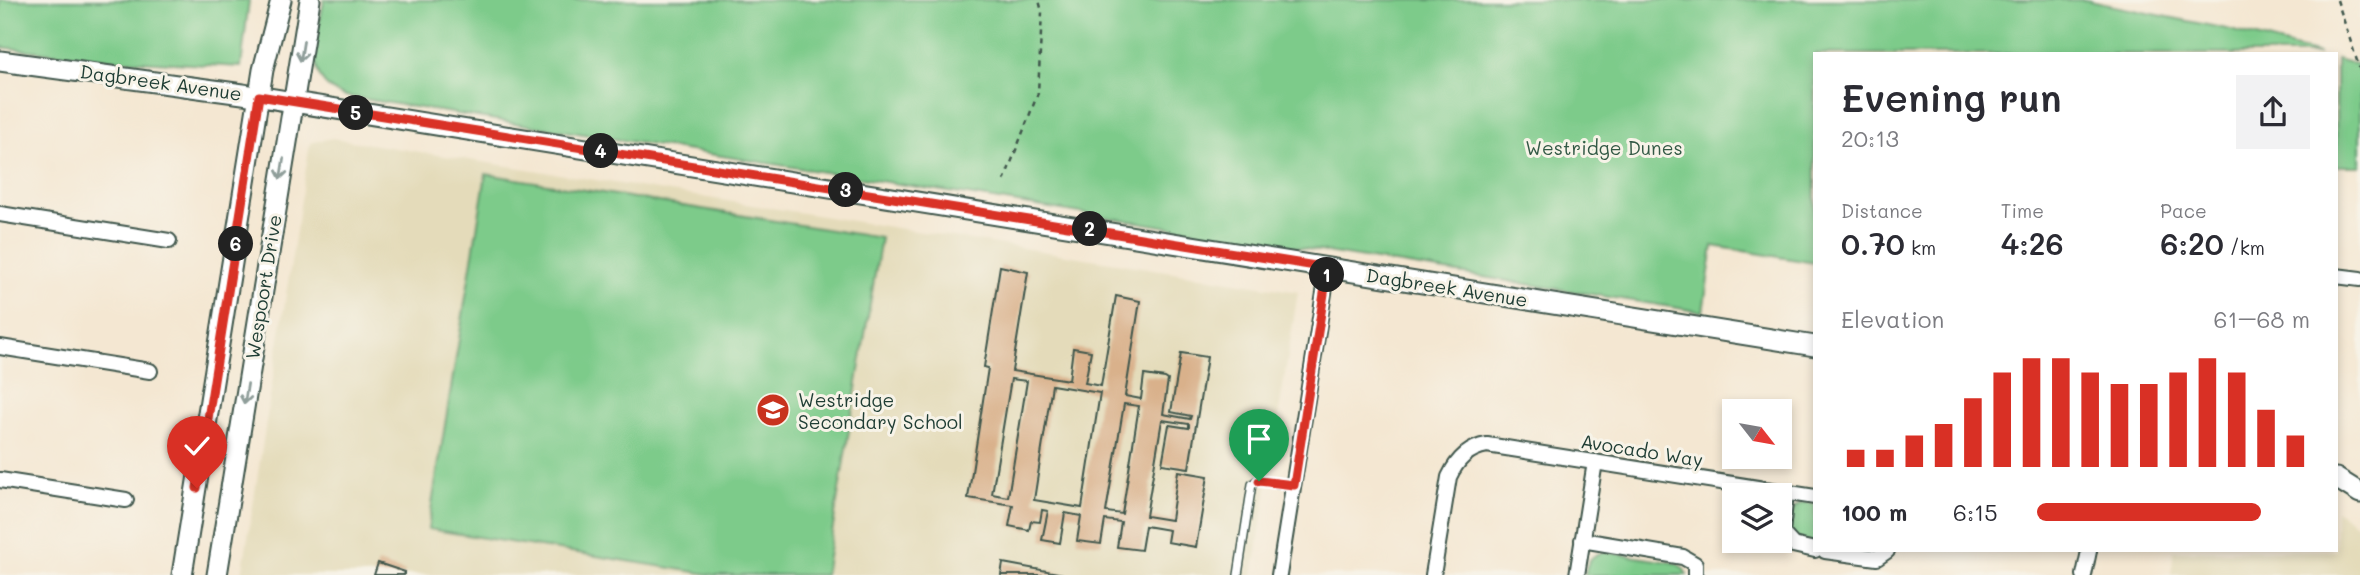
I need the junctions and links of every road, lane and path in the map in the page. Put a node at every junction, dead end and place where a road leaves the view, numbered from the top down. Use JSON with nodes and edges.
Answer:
{"nodes":[{"id":1,"x":281,"y":0,"type":"edge"},
{"id":2,"x":310,"y":0,"type":"edge"},
{"id":3,"x":1039,"y":0,"type":"edge"},
{"id":4,"x":2337,"y":0,"type":"edge"},
{"id":5,"x":0,"y":61,"type":"edge"},
{"id":6,"x":2360,"y":70,"type":"edge"},
{"id":7,"x":259,"y":96,"type":"junction"},
{"id":8,"x":293,"y":102,"type":"junction"},
{"id":9,"x":1004,"y":181,"type":"dead end"},
{"id":10,"x":0,"y":214,"type":"edge"},
{"id":11,"x":169,"y":241,"type":"dead end"},
{"id":12,"x":1328,"y":268,"type":"junction"},
{"id":13,"x":2338,"y":276,"type":"edge"},
{"id":14,"x":2360,"y":279,"type":"edge"},
{"id":15,"x":1813,"y":346,"type":"edge"},
{"id":16,"x":0,"y":347,"type":"edge"},
{"id":17,"x":150,"y":371,"type":"dead end"},
{"id":18,"x":1595,"y":462,"type":"junction"},
{"id":19,"x":2338,"y":479,"type":"edge"},
{"id":20,"x":0,"y":480,"type":"edge"},
{"id":21,"x":1729,"y":483,"type":"edge"},
{"id":22,"x":1294,"y":485,"type":"junction"},
{"id":23,"x":1792,"y":493,"type":"edge"},
{"id":24,"x":2360,"y":493,"type":"edge"},
{"id":25,"x":1813,"y":497,"type":"edge"},
{"id":26,"x":126,"y":500,"type":"dead end"},
{"id":27,"x":1582,"y":540,"type":"junction"},
{"id":28,"x":1792,"y":544,"type":"edge"},
{"id":29,"x":1813,"y":550,"type":"edge"},
{"id":30,"x":1832,"y":552,"type":"edge"},
{"id":31,"x":1886,"y":552,"type":"edge"},
{"id":32,"x":2088,"y":552,"type":"edge"},
{"id":33,"x":183,"y":575,"type":"edge"},
{"id":34,"x":217,"y":575,"type":"edge"},
{"id":35,"x":1238,"y":575,"type":"edge"},
{"id":36,"x":1279,"y":575,"type":"edge"},
{"id":37,"x":1433,"y":575,"type":"edge"},
{"id":38,"x":1577,"y":575,"type":"edge"},
{"id":39,"x":1695,"y":575,"type":"edge"},
{"id":40,"x":2084,"y":575,"type":"edge"}],
"edges":[{"from":1,"to":7,"type":"street","name":"Wespoort Drive"},
{"from":2,"to":8,"type":"street","name":"Wespoort Drive","one_way":true},
{"from":3,"to":9,"type":"path"},
{"from":4,"to":6,"type":"path"},
{"from":5,"to":7,"type":"street","name":"Dagbreek Avenue"},
{"from":7,"to":8,"type":"street","name":"Dagbreek Avenue"},
{"from":7,"to":33,"type":"street","name":"Wespoort Drive"},
{"from":8,"to":12,"type":"street","name":"Dagbreek Avenue"},
{"from":8,"to":34,"type":"street","name":"Wespoort Drive","one_way":true},
{"from":10,"to":11,"type":"street"},
{"from":12,"to":15,"type":"street","name":"Dagbreek Avenue"},
{"from":12,"to":22,"type":"street"},
{"from":13,"to":14,"type":"street"},
{"from":16,"to":17,"type":"street"},
{"from":18,"to":21,"type":"street","name":"Avocado Way"},
{"from":18,"to":27,"type":"street"},
{"from":18,"to":37,"type":"street","name":"Avocado Way"},
{"from":19,"to":24,"type":"street"},
{"from":20,"to":26,"type":"street"},
{"from":22,"to":35,"type":"lane"},
{"from":22,"to":36,"type":"street"},
{"from":23,"to":25,"type":"street","name":"Avocado Way"},
{"from":27,"to":38,"type":"street"},
{"from":27,"to":39,"type":"street"},
{"from":28,"to":29,"type":"street"},
{"from":30,"to":31,"type":"street"},
{"from":32,"to":40,"type":"street"}]}
